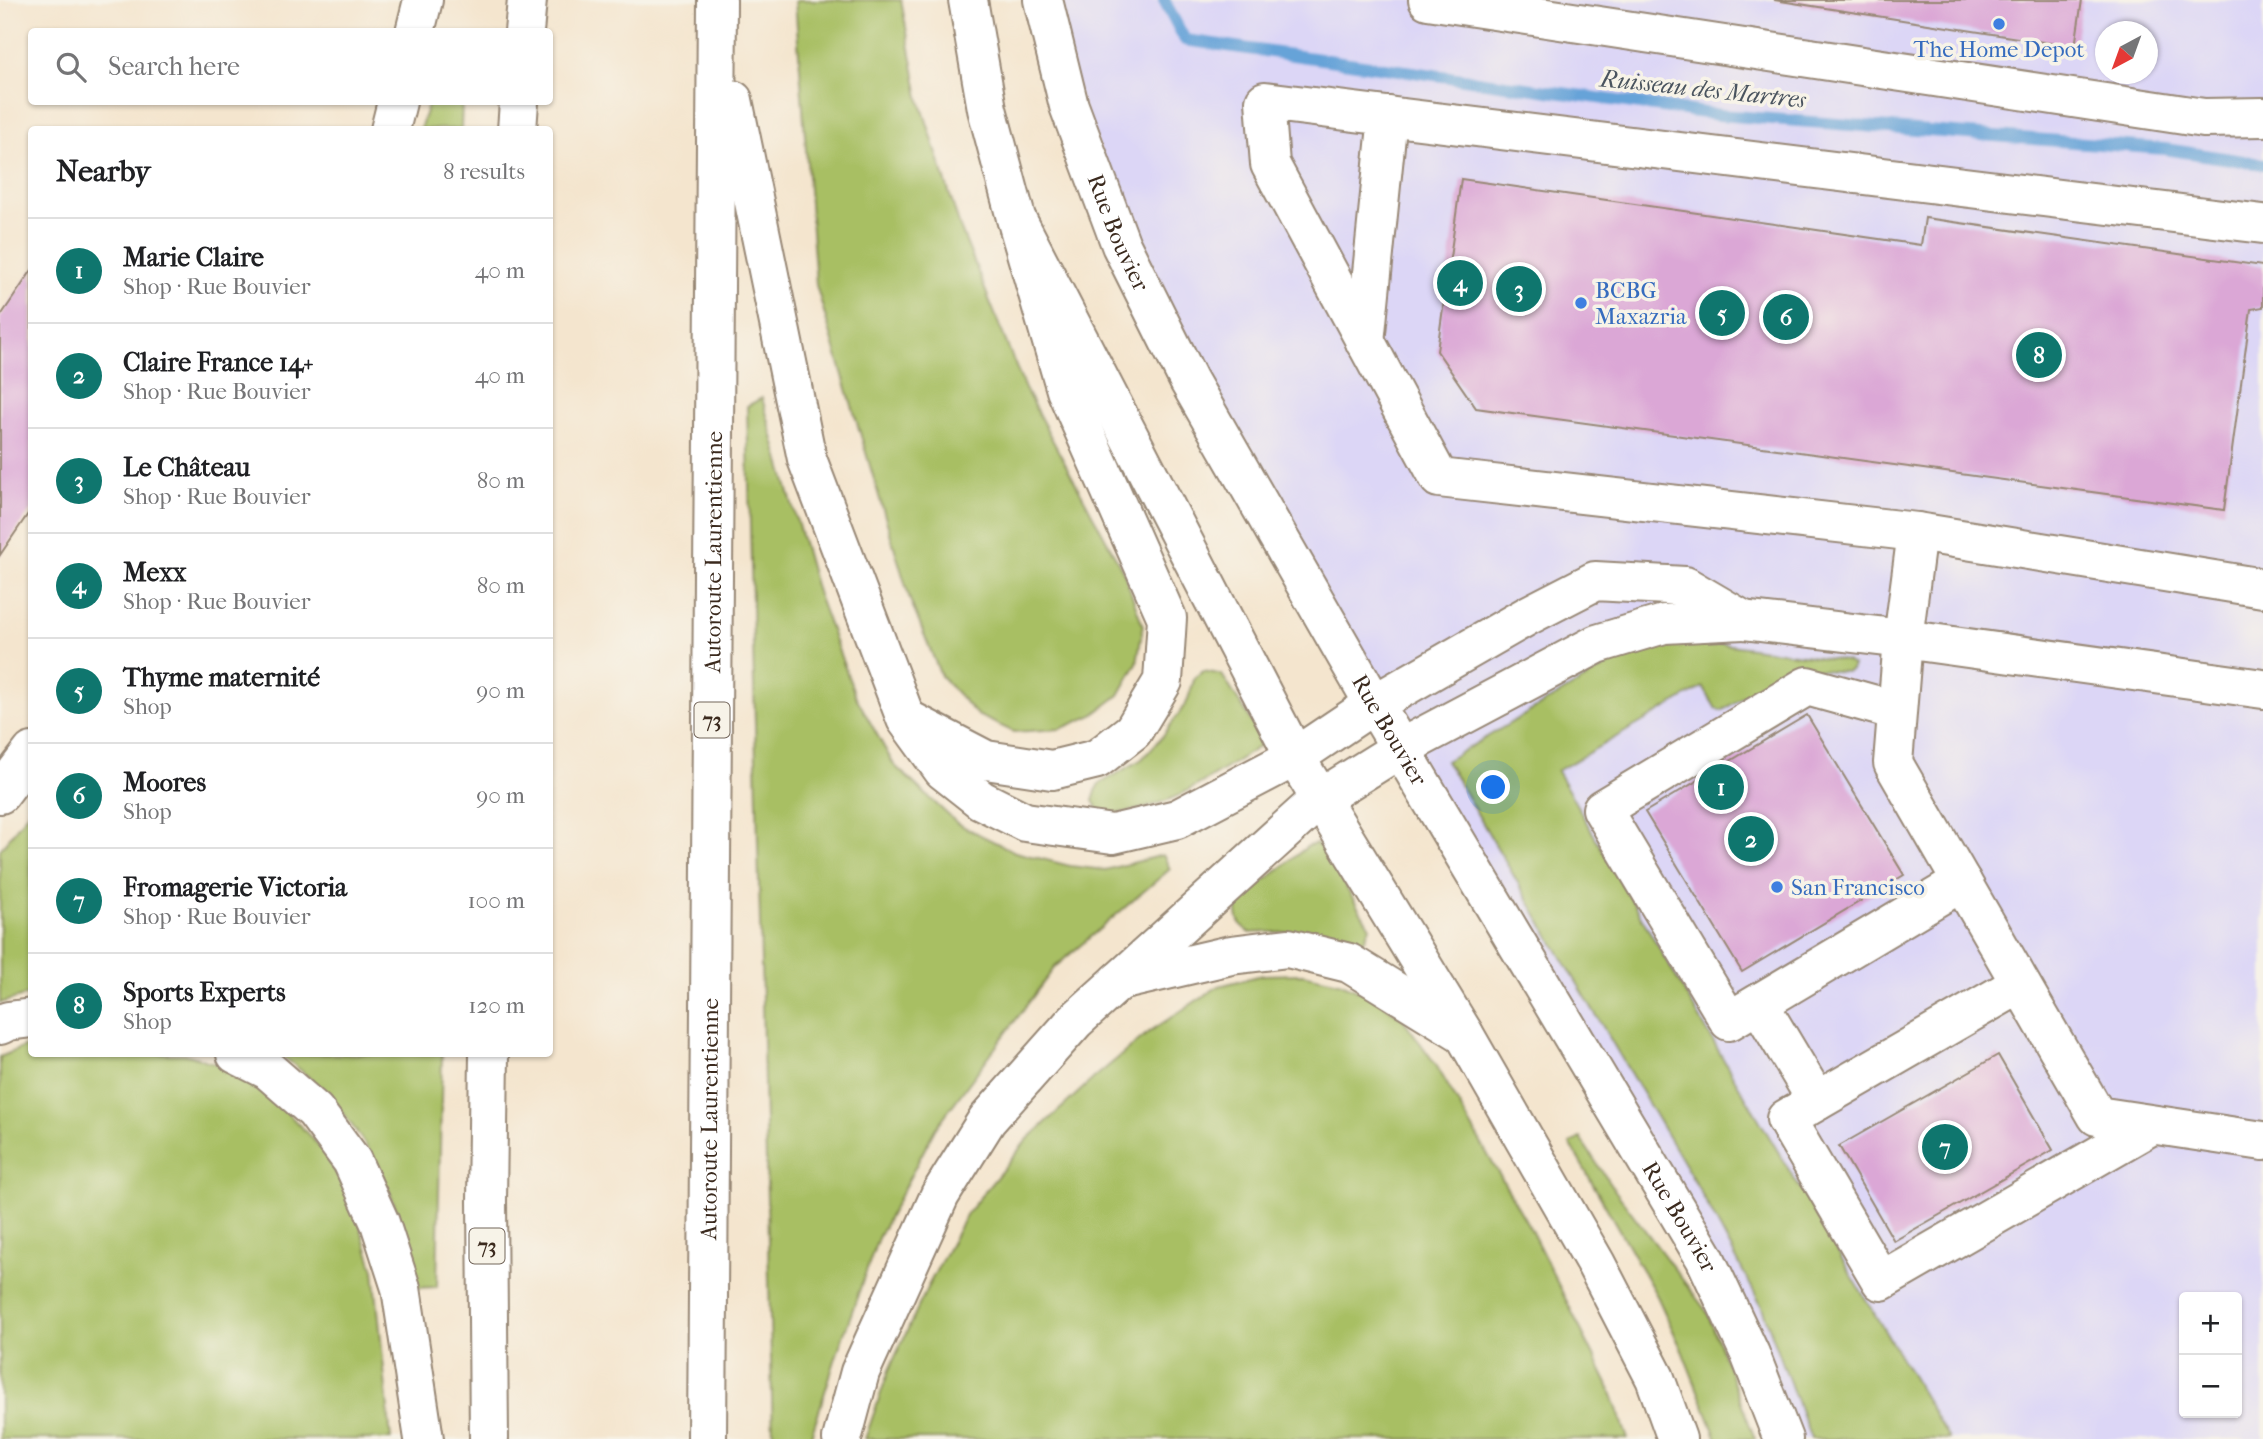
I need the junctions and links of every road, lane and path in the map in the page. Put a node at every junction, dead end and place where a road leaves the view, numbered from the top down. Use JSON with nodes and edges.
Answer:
{"nodes":[{"id":1,"x":423,"y":0,"type":"edge"},
{"id":2,"x":527,"y":0,"type":"edge"},
{"id":3,"x":968,"y":0,"type":"edge"},
{"id":4,"x":1043,"y":0,"type":"edge"},
{"id":5,"x":1428,"y":0,"type":"edge"},
{"id":6,"x":717,"y":12,"type":"edge"},
{"id":7,"x":416,"y":28,"type":"edge"},
{"id":8,"x":524,"y":28,"type":"edge"},
{"id":9,"x":396,"y":105,"type":"edge"},
{"id":10,"x":519,"y":105,"type":"edge"},
{"id":11,"x":1388,"y":116,"type":"junction"},
{"id":12,"x":2263,"y":117,"type":"edge"},
{"id":13,"x":391,"y":126,"type":"edge"},
{"id":14,"x":517,"y":126,"type":"edge"},
{"id":15,"x":1016,"y":218,"type":"junction"},
{"id":16,"x":2263,"y":224,"type":"edge"},
{"id":17,"x":1365,"y":342,"type":"junction"},
{"id":18,"x":1917,"y":532,"type":"junction"},
{"id":19,"x":2263,"y":588,"type":"edge"},
{"id":20,"x":1743,"y":620,"type":"junction"},
{"id":21,"x":1903,"y":639,"type":"junction"},
{"id":22,"x":2263,"y":689,"type":"edge"},
{"id":23,"x":1374,"y":704,"type":"junction"},
{"id":24,"x":1898,"y":711,"type":"junction"},
{"id":25,"x":906,"y":719,"type":"junction"},
{"id":26,"x":1401,"y":748,"type":"junction"},
{"id":27,"x":28,"y":756,"type":"edge"},
{"id":28,"x":1295,"y":757,"type":"junction"},
{"id":29,"x":0,"y":794,"type":"edge"},
{"id":30,"x":1321,"y":798,"type":"junction"},
{"id":31,"x":1962,"y":882,"type":"junction"},
{"id":32,"x":1117,"y":981,"type":"junction"},
{"id":33,"x":2020,"y":984,"type":"junction"},
{"id":34,"x":1759,"y":1004,"type":"junction"},
{"id":35,"x":28,"y":1018,"type":"edge"},
{"id":36,"x":0,"y":1025,"type":"edge"},
{"id":37,"x":1464,"y":1034,"type":"junction"},
{"id":38,"x":242,"y":1057,"type":"edge"},
{"id":39,"x":489,"y":1057,"type":"edge"},
{"id":40,"x":1818,"y":1101,"type":"junction"},
{"id":41,"x":2150,"y":1126,"type":"junction"},
{"id":42,"x":2263,"y":1141,"type":"edge"},
{"id":43,"x":424,"y":1439,"type":"edge"},
{"id":44,"x":489,"y":1439,"type":"edge"},
{"id":45,"x":707,"y":1439,"type":"edge"},
{"id":46,"x":842,"y":1439,"type":"edge"},
{"id":47,"x":1677,"y":1439,"type":"edge"},
{"id":48,"x":1783,"y":1439,"type":"edge"}],
"edges":[{"from":1,"to":7,"type":"main road"},
{"from":2,"to":8,"type":"main road"},
{"from":3,"to":15,"type":"main road"},
{"from":4,"to":23,"type":"main road","name":"Rue Bouvier"},
{"from":5,"to":12,"type":"main road"},
{"from":6,"to":25,"type":"main road"},
{"from":6,"to":45,"type":"main road","name":"Autoroute Laurentienne","number":"73"},
{"from":9,"to":13,"type":"main road"},
{"from":10,"to":14,"type":"main road"},
{"from":11,"to":16,"type":"main road"},
{"from":11,"to":17,"type":"main road"},
{"from":11,"to":17,"type":"main road"},
{"from":15,"to":25,"type":"main road"},
{"from":15,"to":28,"type":"main road"},
{"from":17,"to":18,"type":"main road"},
{"from":18,"to":19,"type":"main road"},
{"from":18,"to":21,"type":"main road"},
{"from":20,"to":21,"type":"main road"},
{"from":20,"to":23,"type":"main road"},
{"from":20,"to":26,"type":"main road"},
{"from":21,"to":22,"type":"main road"},
{"from":21,"to":24,"type":"main road"},
{"from":23,"to":26,"type":"main road","name":"Rue Bouvier"},
{"from":23,"to":28,"type":"main road"},
{"from":24,"to":31,"type":"main road"},
{"from":24,"to":34,"type":"main road"},
{"from":25,"to":28,"type":"main road"},
{"from":26,"to":30,"type":"main road"},
{"from":26,"to":48,"type":"main road","name":"Rue Bouvier"},
{"from":27,"to":29,"type":"main road"},
{"from":28,"to":30,"type":"main road"},
{"from":30,"to":32,"type":"main road"},
{"from":30,"to":37,"type":"main road"},
{"from":31,"to":33,"type":"main road"},
{"from":31,"to":34,"type":"main road"},
{"from":32,"to":37,"type":"main road"},
{"from":32,"to":46,"type":"main road"},
{"from":33,"to":40,"type":"main road"},
{"from":33,"to":41,"type":"main road"},
{"from":34,"to":40,"type":"main road"},
{"from":35,"to":36,"type":"main road"},
{"from":37,"to":47,"type":"main road"},
{"from":38,"to":43,"type":"main road"},
{"from":39,"to":44,"type":"main road","number":"73"},
{"from":40,"to":41,"type":"main road"},
{"from":41,"to":42,"type":"main road"}]}
